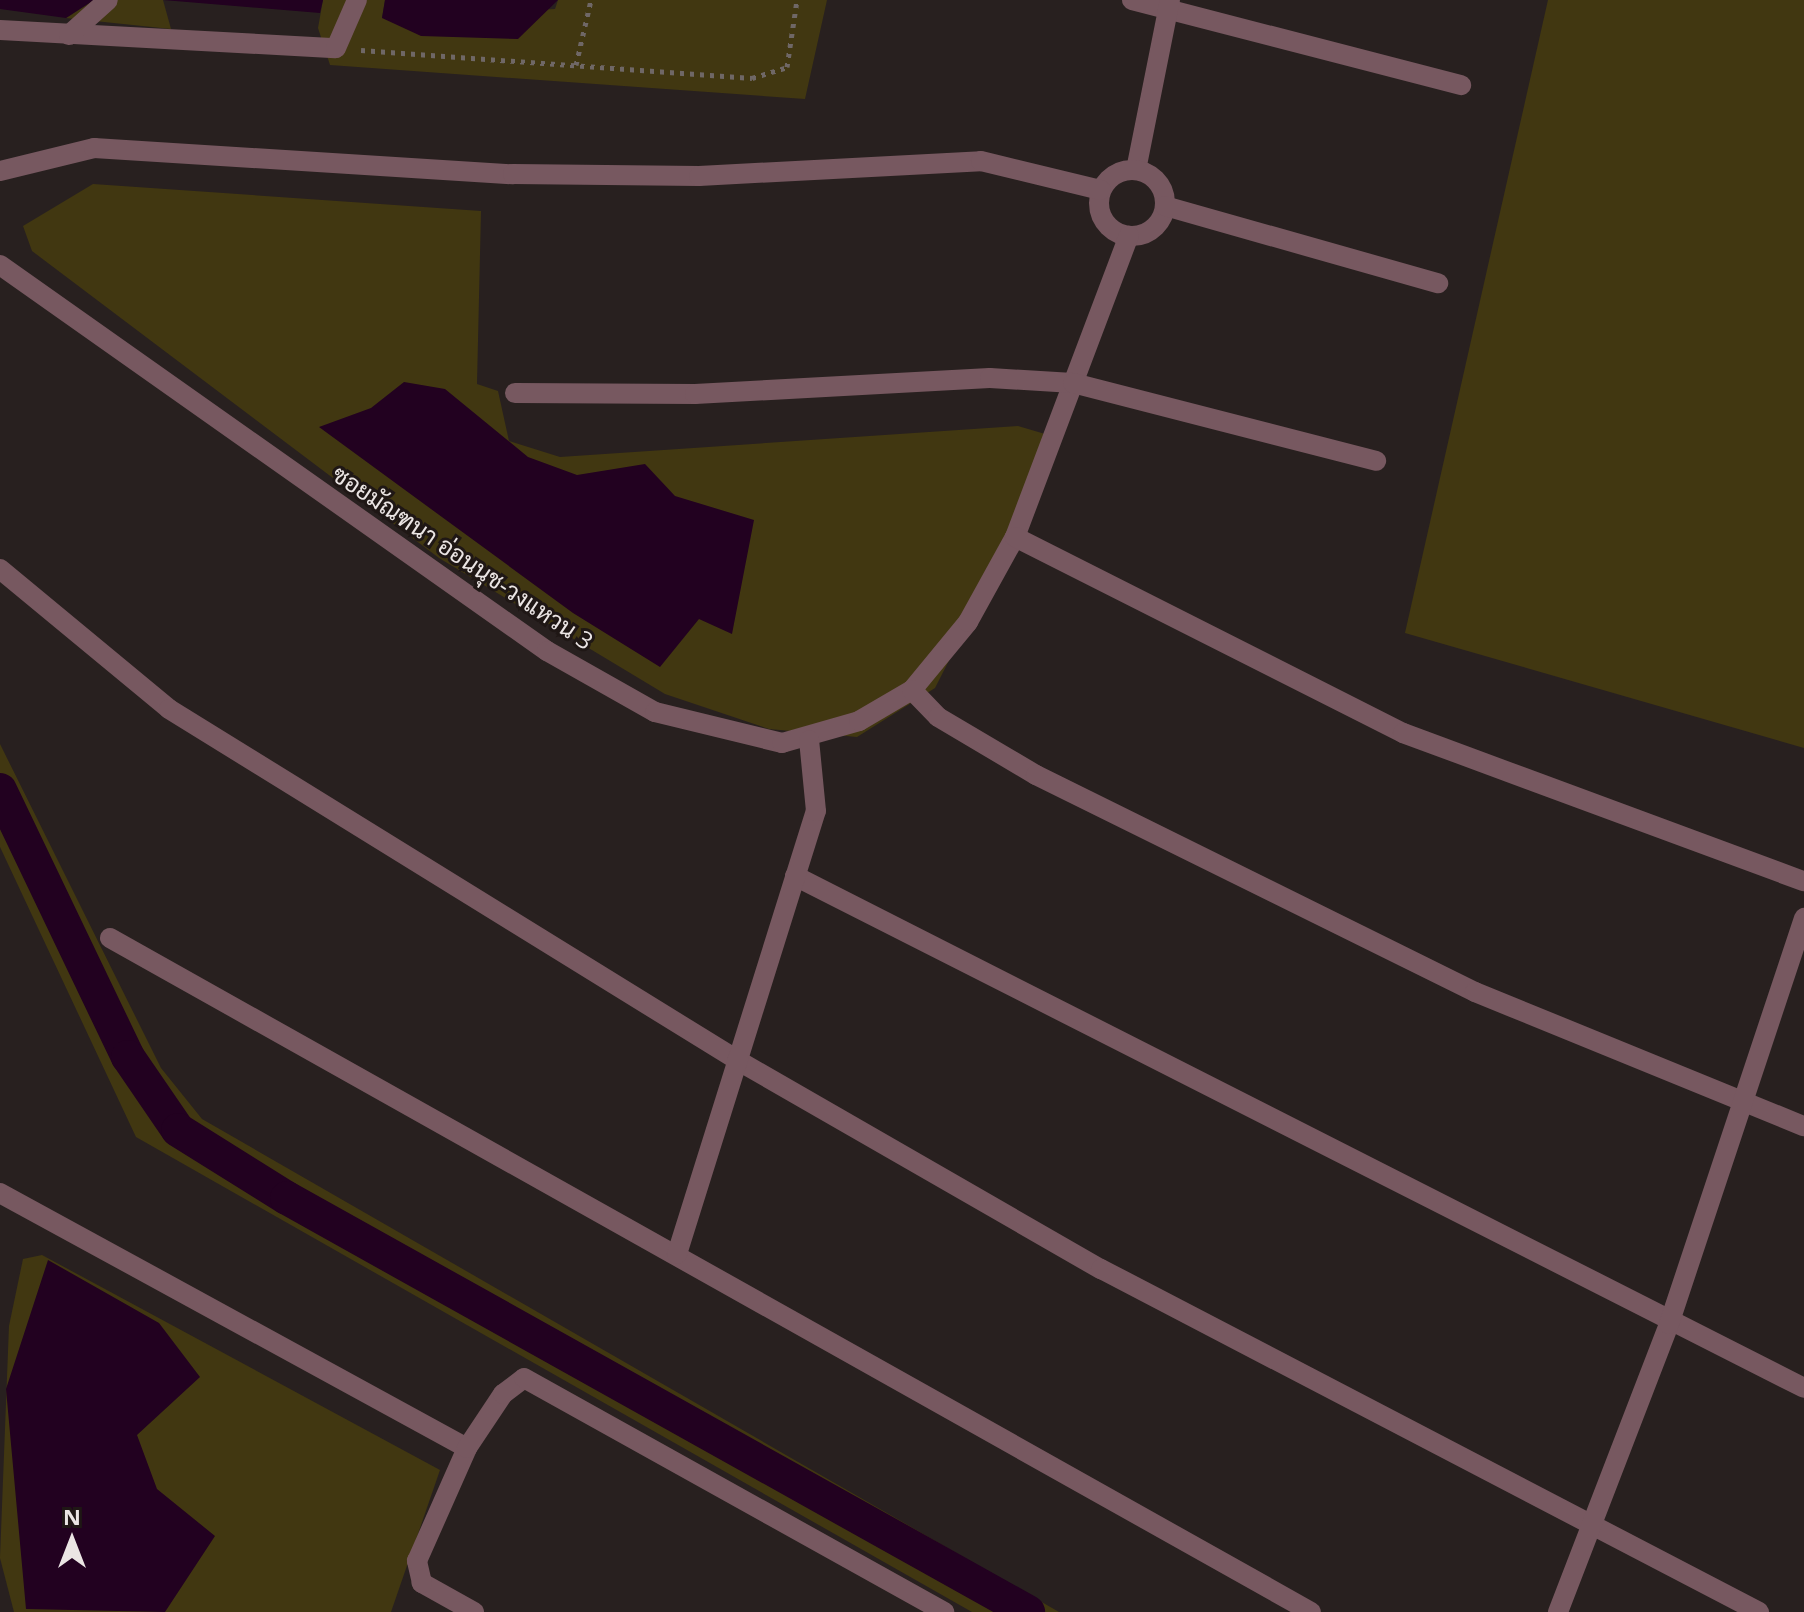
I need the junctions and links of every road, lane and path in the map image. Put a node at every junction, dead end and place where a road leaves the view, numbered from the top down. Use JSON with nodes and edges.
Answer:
{"nodes":[{"id":1,"x":108,"y":0,"type":"edge"},
{"id":2,"x":357,"y":0,"type":"edge"},
{"id":3,"x":591,"y":0,"type":"edge"},
{"id":4,"x":797,"y":0,"type":"edge"},
{"id":5,"x":1132,"y":0,"type":"edge"},
{"id":6,"x":1170,"y":5,"type":"edge"},
{"id":7,"x":0,"y":30,"type":"edge"},
{"id":8,"x":69,"y":35,"type":"junction"},
{"id":9,"x":336,"y":48,"type":"junction"},
{"id":10,"x":576,"y":65,"type":"junction"},
{"id":11,"x":1461,"y":85,"type":"dead end"},
{"id":12,"x":1136,"y":170,"type":"junction"},
{"id":13,"x":0,"y":171,"type":"edge"},
{"id":14,"x":1101,"y":190,"type":"junction"},
{"id":15,"x":1165,"y":206,"type":"junction"},
{"id":16,"x":1129,"y":236,"type":"junction"},
{"id":17,"x":0,"y":265,"type":"edge"},
{"id":18,"x":1438,"y":283,"type":"dead end"},
{"id":19,"x":1073,"y":383,"type":"junction"},
{"id":20,"x":515,"y":393,"type":"dead end"},
{"id":21,"x":1376,"y":461,"type":"dead end"},
{"id":22,"x":1015,"y":537,"type":"junction"},
{"id":23,"x":0,"y":569,"type":"edge"},
{"id":24,"x":912,"y":690,"type":"junction"},
{"id":25,"x":809,"y":740,"type":"junction"},
{"id":26,"x":795,"y":876,"type":"junction"},
{"id":27,"x":1804,"y":881,"type":"edge"},
{"id":28,"x":1804,"y":918,"type":"edge"},
{"id":29,"x":110,"y":938,"type":"dead end"},
{"id":30,"x":737,"y":1060,"type":"junction"},
{"id":31,"x":1746,"y":1105,"type":"junction"},
{"id":32,"x":1804,"y":1126,"type":"edge"},
{"id":33,"x":0,"y":1193,"type":"edge"},
{"id":34,"x":677,"y":1254,"type":"junction"},
{"id":35,"x":1669,"y":1324,"type":"junction"},
{"id":36,"x":1804,"y":1388,"type":"edge"},
{"id":37,"x":467,"y":1448,"type":"junction"},
{"id":38,"x":1591,"y":1529,"type":"junction"},
{"id":39,"x":474,"y":1612,"type":"edge"},
{"id":40,"x":944,"y":1612,"type":"edge"},
{"id":41,"x":1311,"y":1612,"type":"edge"},
{"id":42,"x":1558,"y":1612,"type":"edge"},
{"id":43,"x":1759,"y":1612,"type":"edge"}],
"edges":[{"from":1,"to":8,"type":"street"},
{"from":2,"to":9,"type":"street"},
{"from":3,"to":10,"type":"path"},
{"from":4,"to":10,"type":"path"},
{"from":5,"to":6,"type":"street"},
{"from":6,"to":11,"type":"street"},
{"from":6,"to":12,"type":"street"},
{"from":7,"to":8,"type":"street"},
{"from":8,"to":9,"type":"street"},
{"from":9,"to":10,"type":"path"},
{"from":12,"to":14,"type":"street"},
{"from":12,"to":15,"type":"street"},
{"from":13,"to":14,"type":"street"},
{"from":14,"to":16,"type":"street"},
{"from":15,"to":16,"type":"street"},
{"from":15,"to":18,"type":"street"},
{"from":16,"to":19,"type":"street"},
{"from":17,"to":25,"type":"street","name":"ซอยมัณฑนา อ่อนนุช-วงแหวน 3"},
{"from":19,"to":20,"type":"street"},
{"from":19,"to":21,"type":"street"},
{"from":19,"to":22,"type":"street"},
{"from":22,"to":24,"type":"street"},
{"from":22,"to":27,"type":"street"},
{"from":23,"to":30,"type":"street"},
{"from":24,"to":25,"type":"street"},
{"from":24,"to":31,"type":"street"},
{"from":25,"to":26,"type":"street"},
{"from":26,"to":30,"type":"street"},
{"from":26,"to":35,"type":"street"},
{"from":28,"to":31,"type":"street"},
{"from":29,"to":34,"type":"street"},
{"from":30,"to":34,"type":"street"},
{"from":30,"to":38,"type":"street"},
{"from":31,"to":32,"type":"street"},
{"from":31,"to":35,"type":"street"},
{"from":33,"to":37,"type":"street"},
{"from":34,"to":41,"type":"street"},
{"from":35,"to":36,"type":"street"},
{"from":35,"to":38,"type":"street"},
{"from":37,"to":39,"type":"street"},
{"from":37,"to":40,"type":"street"},
{"from":38,"to":42,"type":"street"},
{"from":38,"to":43,"type":"street"}]}
